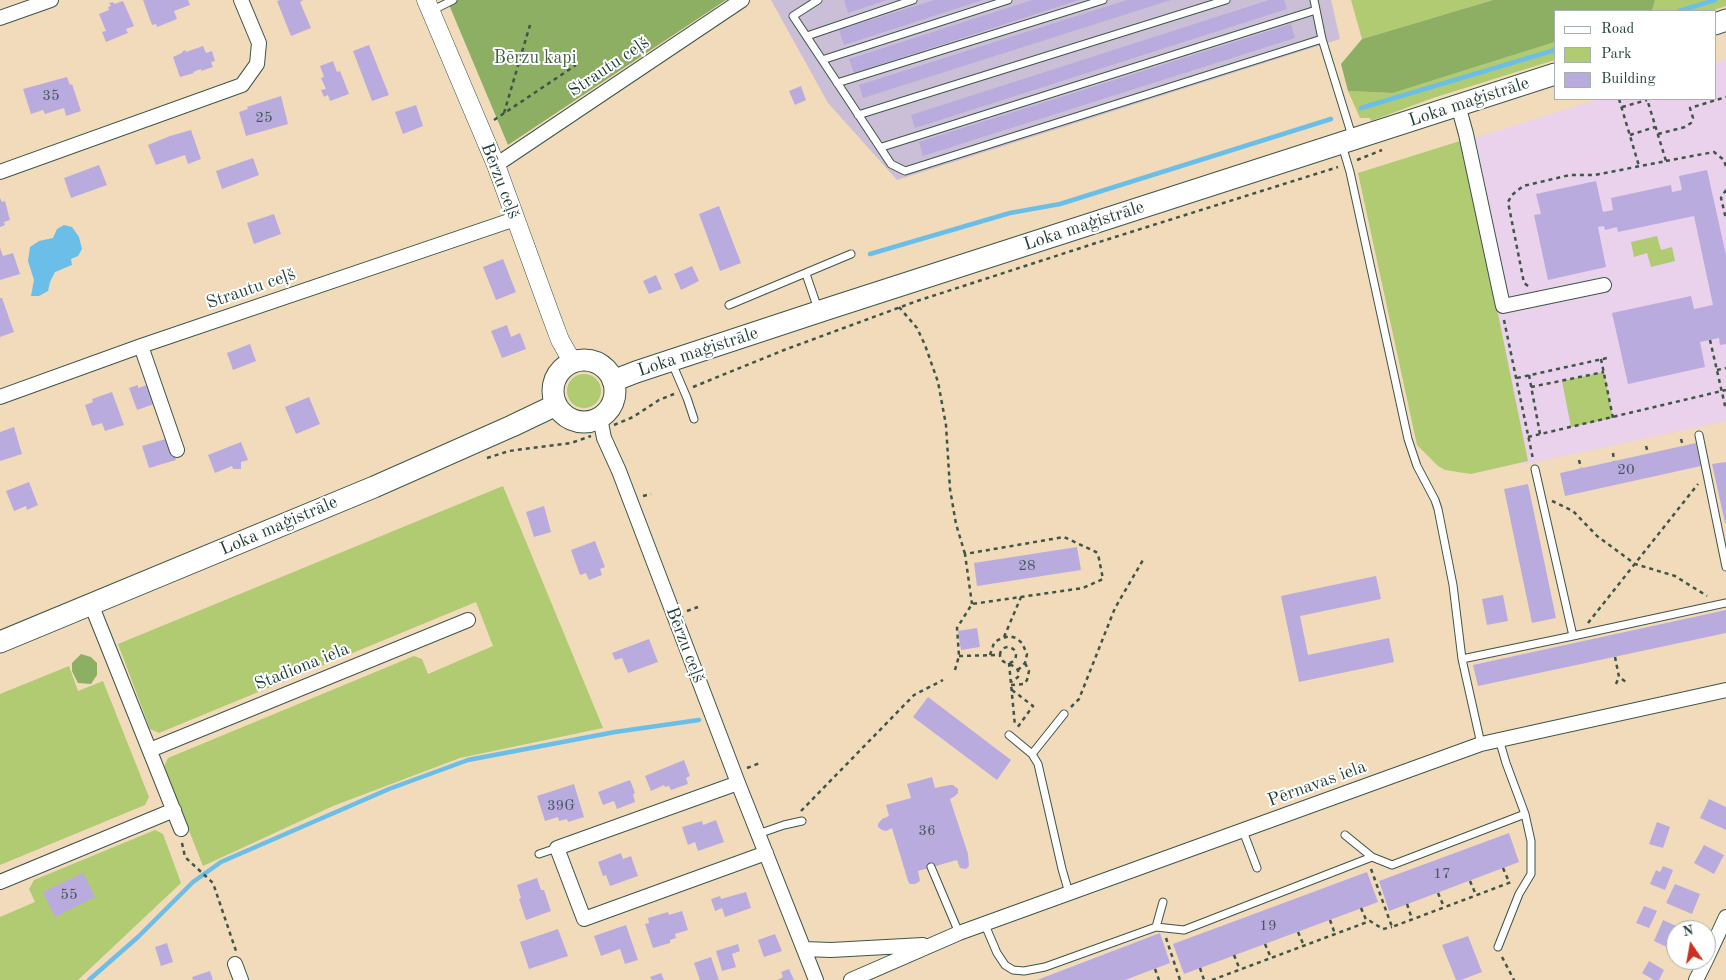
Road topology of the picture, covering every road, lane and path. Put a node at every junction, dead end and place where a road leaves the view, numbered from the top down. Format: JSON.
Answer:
{"nodes":[{"id":1,"x":51,"y":0,"type":"edge"},
{"id":2,"x":241,"y":0,"type":"edge"},
{"id":3,"x":453,"y":0,"type":"edge"},
{"id":4,"x":742,"y":0,"type":"edge"},
{"id":5,"x":818,"y":0,"type":"edge"},
{"id":6,"x":913,"y":0,"type":"edge"},
{"id":7,"x":1008,"y":0,"type":"edge"},
{"id":8,"x":1103,"y":0,"type":"edge"},
{"id":9,"x":1226,"y":0,"type":"edge"},
{"id":10,"x":1314,"y":0,"type":"edge"},
{"id":11,"x":428,"y":6,"type":"edge"},
{"id":12,"x":1316,"y":10,"type":"junction"},
{"id":13,"x":0,"y":18,"type":"edge"},
{"id":14,"x":530,"y":25,"type":"dead end"},
{"id":15,"x":807,"y":36,"type":"junction"},
{"id":16,"x":1322,"y":39,"type":"junction"},
{"id":17,"x":822,"y":60,"type":"junction"},
{"id":18,"x":576,"y":65,"type":"dead end"},
{"id":19,"x":1554,"y":74,"type":"edge"},
{"id":20,"x":837,"y":83,"type":"junction"},
{"id":21,"x":1726,"y":97,"type":"edge"},
{"id":22,"x":1619,"y":100,"type":"edge"},
{"id":23,"x":1644,"y":100,"type":"edge"},
{"id":24,"x":1647,"y":100,"type":"edge"},
{"id":25,"x":1458,"y":105,"type":"junction"},
{"id":26,"x":1622,"y":107,"type":"junction"},
{"id":27,"x":504,"y":114,"type":"junction"},
{"id":28,"x":858,"y":115,"type":"junction"},
{"id":29,"x":1656,"y":127,"type":"junction"},
{"id":30,"x":480,"y":129,"type":"junction"},
{"id":31,"x":1630,"y":134,"type":"junction"},
{"id":32,"x":1658,"y":134,"type":"junction"},
{"id":33,"x":1347,"y":141,"type":"junction"},
{"id":34,"x":882,"y":148,"type":"junction"},
{"id":35,"x":1385,"y":148,"type":"dead end"},
{"id":36,"x":1666,"y":161,"type":"junction"},
{"id":37,"x":1348,"y":164,"type":"junction"},
{"id":38,"x":496,"y":165,"type":"junction"},
{"id":39,"x":1639,"y":166,"type":"junction"},
{"id":40,"x":1726,"y":167,"type":"edge"},
{"id":41,"x":0,"y":172,"type":"edge"},
{"id":42,"x":1726,"y":190,"type":"edge"},
{"id":43,"x":515,"y":219,"type":"junction"},
{"id":44,"x":1726,"y":219,"type":"edge"},
{"id":45,"x":851,"y":254,"type":"dead end"},
{"id":46,"x":806,"y":274,"type":"junction"},
{"id":47,"x":1604,"y":285,"type":"dead end"},
{"id":48,"x":1534,"y":291,"type":"dead end"},
{"id":49,"x":729,"y":305,"type":"dead end"},
{"id":50,"x":1503,"y":306,"type":"junction"},
{"id":51,"x":899,"y":308,"type":"junction"},
{"id":52,"x":819,"y":312,"type":"junction"},
{"id":53,"x":1710,"y":340,"type":"dead end"},
{"id":54,"x":141,"y":346,"type":"junction"},
{"id":55,"x":1606,"y":358,"type":"dead end"},
{"id":56,"x":671,"y":360,"type":"junction"},
{"id":57,"x":1601,"y":360,"type":"junction"},
{"id":58,"x":573,"y":363,"type":"junction"},
{"id":59,"x":1726,"y":368,"type":"edge"},
{"id":60,"x":1717,"y":370,"type":"junction"},
{"id":61,"x":1604,"y":372,"type":"junction"},
{"id":62,"x":1529,"y":375,"type":"junction"},
{"id":63,"x":1517,"y":378,"type":"junction"},
{"id":64,"x":613,"y":381,"type":"junction"},
{"id":65,"x":1531,"y":387,"type":"junction"},
{"id":66,"x":684,"y":390,"type":"junction"},
{"id":67,"x":1726,"y":390,"type":"edge"},
{"id":68,"x":1721,"y":392,"type":"junction"},
{"id":69,"x":0,"y":397,"type":"edge"},
{"id":70,"x":556,"y":405,"type":"junction"},
{"id":71,"x":1726,"y":410,"type":"edge"},
{"id":72,"x":1613,"y":418,"type":"junction"},
{"id":73,"x":694,"y":419,"type":"dead end"},
{"id":74,"x":602,"y":429,"type":"junction"},
{"id":75,"x":1540,"y":434,"type":"junction"},
{"id":76,"x":1699,"y":435,"type":"dead end"},
{"id":77,"x":1528,"y":437,"type":"junction"},
{"id":78,"x":1681,"y":439,"type":"dead end"},
{"id":79,"x":1646,"y":446,"type":"dead end"},
{"id":80,"x":1683,"y":446,"type":"dead end"},
{"id":81,"x":177,"y":450,"type":"dead end"},
{"id":82,"x":1612,"y":453,"type":"dead end"},
{"id":83,"x":1648,"y":453,"type":"dead end"},
{"id":84,"x":1578,"y":460,"type":"dead end"},
{"id":85,"x":1614,"y":461,"type":"dead end"},
{"id":86,"x":1580,"y":468,"type":"dead end"},
{"id":87,"x":1535,"y":469,"type":"joint"},
{"id":88,"x":1707,"y":474,"type":"junction"},
{"id":89,"x":1542,"y":495,"type":"junction"},
{"id":90,"x":966,"y":554,"type":"junction"},
{"id":91,"x":1142,"y":560,"type":"dead end"},
{"id":92,"x":1635,"y":564,"type":"junction"},
{"id":93,"x":1726,"y":567,"type":"edge"},
{"id":94,"x":1020,"y":597,"type":"junction"},
{"id":95,"x":91,"y":604,"type":"junction"},
{"id":96,"x":972,"y":604,"type":"junction"},
{"id":97,"x":1723,"y":604,"type":"edge"},
{"id":98,"x":468,"y":620,"type":"dead end"},
{"id":99,"x":1575,"y":635,"type":"junction"},
{"id":100,"x":1004,"y":637,"type":"junction"},
{"id":101,"x":0,"y":642,"type":"edge"},
{"id":102,"x":990,"y":655,"type":"junction"},
{"id":103,"x":1000,"y":655,"type":"junction"},
{"id":104,"x":959,"y":656,"type":"junction"},
{"id":105,"x":1615,"y":657,"type":"dead end"},
{"id":106,"x":1462,"y":659,"type":"junction"},
{"id":107,"x":1009,"y":663,"type":"junction"},
{"id":108,"x":1025,"y":663,"type":"junction"},
{"id":109,"x":956,"y":670,"type":"dead end"},
{"id":110,"x":1018,"y":670,"type":"junction"},
{"id":111,"x":1619,"y":677,"type":"junction"},
{"id":112,"x":943,"y":680,"type":"dead end"},
{"id":113,"x":1626,"y":682,"type":"dead end"},
{"id":114,"x":1011,"y":684,"type":"junction"},
{"id":115,"x":1616,"y":684,"type":"dead end"},
{"id":116,"x":1011,"y":690,"type":"junction"},
{"id":117,"x":1726,"y":690,"type":"edge"},
{"id":118,"x":1064,"y":714,"type":"joint"},
{"id":119,"x":1009,"y":735,"type":"dead end"},
{"id":120,"x":1499,"y":739,"type":"junction"},
{"id":121,"x":1480,"y":744,"type":"junction"},
{"id":122,"x":150,"y":750,"type":"junction"},
{"id":123,"x":1032,"y":754,"type":"junction"},
{"id":124,"x":738,"y":783,"type":"junction"},
{"id":125,"x":174,"y":810,"type":"junction"},
{"id":126,"x":1525,"y":814,"type":"junction"},
{"id":127,"x":802,"y":821,"type":"dead end"},
{"id":128,"x":784,"y":825,"type":"junction"},
{"id":129,"x":181,"y":829,"type":"joint"},
{"id":130,"x":1243,"y":831,"type":"junction"},
{"id":131,"x":758,"y":834,"type":"junction"},
{"id":132,"x":1345,"y":835,"type":"dead end"},
{"id":133,"x":556,"y":848,"type":"junction"},
{"id":134,"x":766,"y":853,"type":"junction"},
{"id":135,"x":539,"y":854,"type":"dead end"},
{"id":136,"x":1369,"y":858,"type":"junction"},
{"id":137,"x":932,"y":867,"type":"dead end"},
{"id":138,"x":1257,"y":868,"type":"dead end"},
{"id":139,"x":1503,"y":868,"type":"dead end"},
{"id":140,"x":1532,"y":874,"type":"junction"},
{"id":141,"x":1470,"y":881,"type":"dead end"},
{"id":142,"x":0,"y":882,"type":"edge"},
{"id":143,"x":1509,"y":882,"type":"junction"},
{"id":144,"x":1069,"y":893,"type":"junction"},
{"id":145,"x":1438,"y":893,"type":"dead end"},
{"id":146,"x":1476,"y":895,"type":"junction"},
{"id":147,"x":1163,"y":902,"type":"dead end"},
{"id":148,"x":1407,"y":904,"type":"dead end"},
{"id":149,"x":1444,"y":907,"type":"junction"},
{"id":150,"x":1361,"y":908,"type":"dead end"},
{"id":151,"x":1726,"y":918,"type":"edge"},
{"id":152,"x":1412,"y":919,"type":"junction"},
{"id":153,"x":1330,"y":920,"type":"dead end"},
{"id":154,"x":1367,"y":922,"type":"junction"},
{"id":155,"x":985,"y":925,"type":"junction"},
{"id":156,"x":1392,"y":926,"type":"junction"},
{"id":157,"x":1159,"y":927,"type":"junction"},
{"id":158,"x":1298,"y":932,"type":"dead end"},
{"id":159,"x":959,"y":933,"type":"junction"},
{"id":160,"x":1336,"y":934,"type":"junction"},
{"id":161,"x":1716,"y":939,"type":"edge"},
{"id":162,"x":931,"y":944,"type":"junction"},
{"id":163,"x":1264,"y":944,"type":"dead end"},
{"id":164,"x":1304,"y":946,"type":"junction"},
{"id":165,"x":1498,"y":947,"type":"joint"},
{"id":166,"x":804,"y":949,"type":"junction"},
{"id":167,"x":1234,"y":955,"type":"dead end"},
{"id":168,"x":1271,"y":958,"type":"junction"},
{"id":169,"x":235,"y":964,"type":"joint"},
{"id":170,"x":1200,"y":968,"type":"dead end"},
{"id":171,"x":1155,"y":969,"type":"dead end"},
{"id":172,"x":1240,"y":970,"type":"junction"},
{"id":173,"x":241,"y":980,"type":"edge"},
{"id":174,"x":816,"y":980,"type":"edge"},
{"id":175,"x":851,"y":980,"type":"edge"},
{"id":176,"x":1159,"y":980,"type":"edge"},
{"id":177,"x":1180,"y":980,"type":"edge"},
{"id":178,"x":1204,"y":980,"type":"edge"},
{"id":179,"x":1212,"y":980,"type":"edge"},
{"id":180,"x":1514,"y":980,"type":"edge"}],
"edges":[{"from":1,"to":13,"type":"street"},
{"from":2,"to":41,"type":"street"},
{"from":3,"to":11,"type":"lane"},
{"from":4,"to":38,"type":"street","name":"Strautu ceļš"},
{"from":5,"to":15,"type":"lane"},
{"from":6,"to":15,"type":"lane"},
{"from":7,"to":17,"type":"lane"},
{"from":8,"to":20,"type":"lane"},
{"from":9,"to":28,"type":"lane"},
{"from":10,"to":12,"type":"lane"},
{"from":11,"to":30,"type":"street","name":"Bērzu ceļš"},
{"from":12,"to":16,"type":"lane"},
{"from":12,"to":34,"type":"lane"},
{"from":14,"to":27,"type":"path"},
{"from":15,"to":17,"type":"lane"},
{"from":16,"to":33,"type":"lane"},
{"from":16,"to":34,"type":"lane"},
{"from":17,"to":20,"type":"lane"},
{"from":18,"to":27,"type":"path"},
{"from":19,"to":25,"type":"main road","name":"Loka maģistrāle"},
{"from":20,"to":28,"type":"lane"},
{"from":21,"to":32,"type":"path"},
{"from":22,"to":26,"type":"path"},
{"from":23,"to":26,"type":"path"},
{"from":24,"to":29,"type":"path"},
{"from":25,"to":33,"type":"main road","name":"Loka maģistrāle"},
{"from":25,"to":50,"type":"street"},
{"from":26,"to":31,"type":"path"},
{"from":27,"to":30,"type":"path"},
{"from":28,"to":34,"type":"lane"},
{"from":29,"to":31,"type":"path"},
{"from":29,"to":32,"type":"path"},
{"from":30,"to":38,"type":"street","name":"Bērzu ceļš"},
{"from":31,"to":39,"type":"path"},
{"from":32,"to":36,"type":"path"},
{"from":33,"to":37,"type":"lane"},
{"from":33,"to":52,"type":"main road","name":"Loka maģistrāle"},
{"from":35,"to":37,"type":"path"},
{"from":36,"to":39,"type":"path"},
{"from":36,"to":40,"type":"path"},
{"from":37,"to":51,"type":"path"},
{"from":37,"to":106,"type":"lane"},
{"from":38,"to":43,"type":"street","name":"Bērzu ceļš"},
{"from":39,"to":48,"type":"path"},
{"from":42,"to":44,"type":"path"},
{"from":43,"to":54,"type":"street","name":"Strautu ceļš"},
{"from":43,"to":58,"type":"street","name":"Bērzu ceļš"},
{"from":45,"to":46,"type":"lane"},
{"from":46,"to":49,"type":"lane"},
{"from":46,"to":52,"type":"lane"},
{"from":47,"to":50,"type":"street"},
{"from":50,"to":63,"type":"path"},
{"from":51,"to":66,"type":"path"},
{"from":51,"to":90,"type":"path"},
{"from":52,"to":56,"type":"main road","name":"Loka maģistrāle"},
{"from":53,"to":60,"type":"path"},
{"from":54,"to":69,"type":"street","name":"Strautu ceļš"},
{"from":54,"to":81,"type":"street"},
{"from":55,"to":57,"type":"path"},
{"from":56,"to":64,"type":"main road","name":"Loka maģistrāle"},
{"from":56,"to":66,"type":"lane"},
{"from":57,"to":61,"type":"path"},
{"from":57,"to":62,"type":"path"},
{"from":58,"to":64,"type":"main road"},
{"from":58,"to":70,"type":"main road"},
{"from":59,"to":60,"type":"path"},
{"from":60,"to":68,"type":"path"},
{"from":61,"to":65,"type":"path"},
{"from":61,"to":72,"type":"path"},
{"from":62,"to":63,"type":"path"},
{"from":62,"to":65,"type":"path"},
{"from":63,"to":77,"type":"path"},
{"from":64,"to":74,"type":"main road"},
{"from":65,"to":75,"type":"path"},
{"from":66,"to":73,"type":"lane"},
{"from":66,"to":74,"type":"path"},
{"from":67,"to":68,"type":"path"},
{"from":68,"to":71,"type":"path"},
{"from":68,"to":72,"type":"path"},
{"from":70,"to":74,"type":"main road"},
{"from":70,"to":95,"type":"main road","name":"Loka maģistrāle"},
{"from":72,"to":75,"type":"path"},
{"from":74,"to":124,"type":"street","name":"Bērzu ceļš"},
{"from":75,"to":77,"type":"path"},
{"from":76,"to":88,"type":"lane"},
{"from":77,"to":87,"type":"path"},
{"from":78,"to":80,"type":"path"},
{"from":79,"to":83,"type":"path"},
{"from":82,"to":85,"type":"path"},
{"from":84,"to":86,"type":"path"},
{"from":87,"to":89,"type":"lane"},
{"from":88,"to":92,"type":"path"},
{"from":88,"to":93,"type":"lane"},
{"from":89,"to":92,"type":"path"},
{"from":89,"to":99,"type":"lane"},
{"from":90,"to":94,"type":"path"},
{"from":90,"to":96,"type":"path"},
{"from":91,"to":118,"type":"path"},
{"from":92,"to":97,"type":"path"},
{"from":92,"to":99,"type":"path"},
{"from":94,"to":96,"type":"path"},
{"from":94,"to":100,"type":"path"},
{"from":95,"to":101,"type":"main road","name":"Loka maģistrāle"},
{"from":95,"to":122,"type":"street"},
{"from":96,"to":104,"type":"path"},
{"from":97,"to":99,"type":"lane"},
{"from":98,"to":122,"type":"street","name":"Stadiona iela"},
{"from":99,"to":106,"type":"lane"},
{"from":100,"to":102,"type":"path"},
{"from":100,"to":108,"type":"path"},
{"from":102,"to":103,"type":"path"},
{"from":102,"to":104,"type":"path"},
{"from":103,"to":107,"type":"path"},
{"from":103,"to":107,"type":"path"},
{"from":104,"to":109,"type":"path"},
{"from":105,"to":111,"type":"path"},
{"from":106,"to":121,"type":"lane"},
{"from":107,"to":110,"type":"path"},
{"from":107,"to":114,"type":"path"},
{"from":108,"to":110,"type":"path"},
{"from":108,"to":114,"type":"path"},
{"from":110,"to":114,"type":"path"},
{"from":111,"to":113,"type":"path"},
{"from":111,"to":115,"type":"path"},
{"from":112,"to":128,"type":"path"},
{"from":114,"to":116,"type":"path"},
{"from":116,"to":116,"type":"path"},
{"from":117,"to":120,"type":"street","name":"Pērnavas iela"},
{"from":118,"to":123,"type":"lane"},
{"from":119,"to":123,"type":"lane"},
{"from":120,"to":121,"type":"street","name":"Pērnavas iela"},
{"from":120,"to":126,"type":"lane"},
{"from":121,"to":130,"type":"street","name":"Pērnavas iela"},
{"from":122,"to":125,"type":"street"},
{"from":123,"to":144,"type":"lane"},
{"from":124,"to":131,"type":"street","name":"Bērzu ceļš"},
{"from":124,"to":133,"type":"street"},
{"from":125,"to":129,"type":"street"},
{"from":125,"to":142,"type":"street"},
{"from":126,"to":136,"type":"lane"},
{"from":126,"to":140,"type":"lane"},
{"from":127,"to":128,"type":"lane"},
{"from":128,"to":131,"type":"lane"},
{"from":129,"to":169,"type":"path"},
{"from":130,"to":138,"type":"lane"},
{"from":130,"to":144,"type":"street","name":"Pērnavas iela"},
{"from":131,"to":134,"type":"street","name":"Bērzu ceļš"},
{"from":132,"to":136,"type":"lane"},
{"from":133,"to":134,"type":"street"},
{"from":133,"to":135,"type":"lane"},
{"from":134,"to":166,"type":"street","name":"Bērzu ceļš"},
{"from":136,"to":156,"type":"path"},
{"from":136,"to":157,"type":"lane"},
{"from":137,"to":159,"type":"lane"},
{"from":139,"to":143,"type":"path"},
{"from":140,"to":143,"type":"path"},
{"from":140,"to":165,"type":"lane"},
{"from":141,"to":146,"type":"path"},
{"from":143,"to":146,"type":"path"},
{"from":144,"to":155,"type":"street","name":"Pērnavas iela"},
{"from":145,"to":149,"type":"path"},
{"from":146,"to":149,"type":"path"},
{"from":147,"to":157,"type":"lane"},
{"from":148,"to":152,"type":"path"},
{"from":149,"to":152,"type":"path"},
{"from":150,"to":154,"type":"path"},
{"from":151,"to":161,"type":"street"},
{"from":152,"to":156,"type":"path"},
{"from":153,"to":160,"type":"path"},
{"from":154,"to":156,"type":"path"},
{"from":154,"to":160,"type":"path"},
{"from":155,"to":157,"type":"lane"},
{"from":155,"to":159,"type":"street","name":"Pērnavas iela"},
{"from":157,"to":177,"type":"path"},
{"from":158,"to":164,"type":"path"},
{"from":159,"to":162,"type":"street","name":"Pērnavas iela"},
{"from":160,"to":164,"type":"path"},
{"from":162,"to":166,"type":"street"},
{"from":162,"to":175,"type":"street","name":"Pērnavas iela"},
{"from":163,"to":168,"type":"path"},
{"from":164,"to":168,"type":"path"},
{"from":165,"to":180,"type":"path"},
{"from":166,"to":174,"type":"street","name":"Bērzu ceļš"},
{"from":167,"to":172,"type":"path"},
{"from":168,"to":172,"type":"path"},
{"from":169,"to":173,"type":"street"},
{"from":170,"to":178,"type":"path"},
{"from":171,"to":176,"type":"path"},
{"from":172,"to":179,"type":"path"}]}
